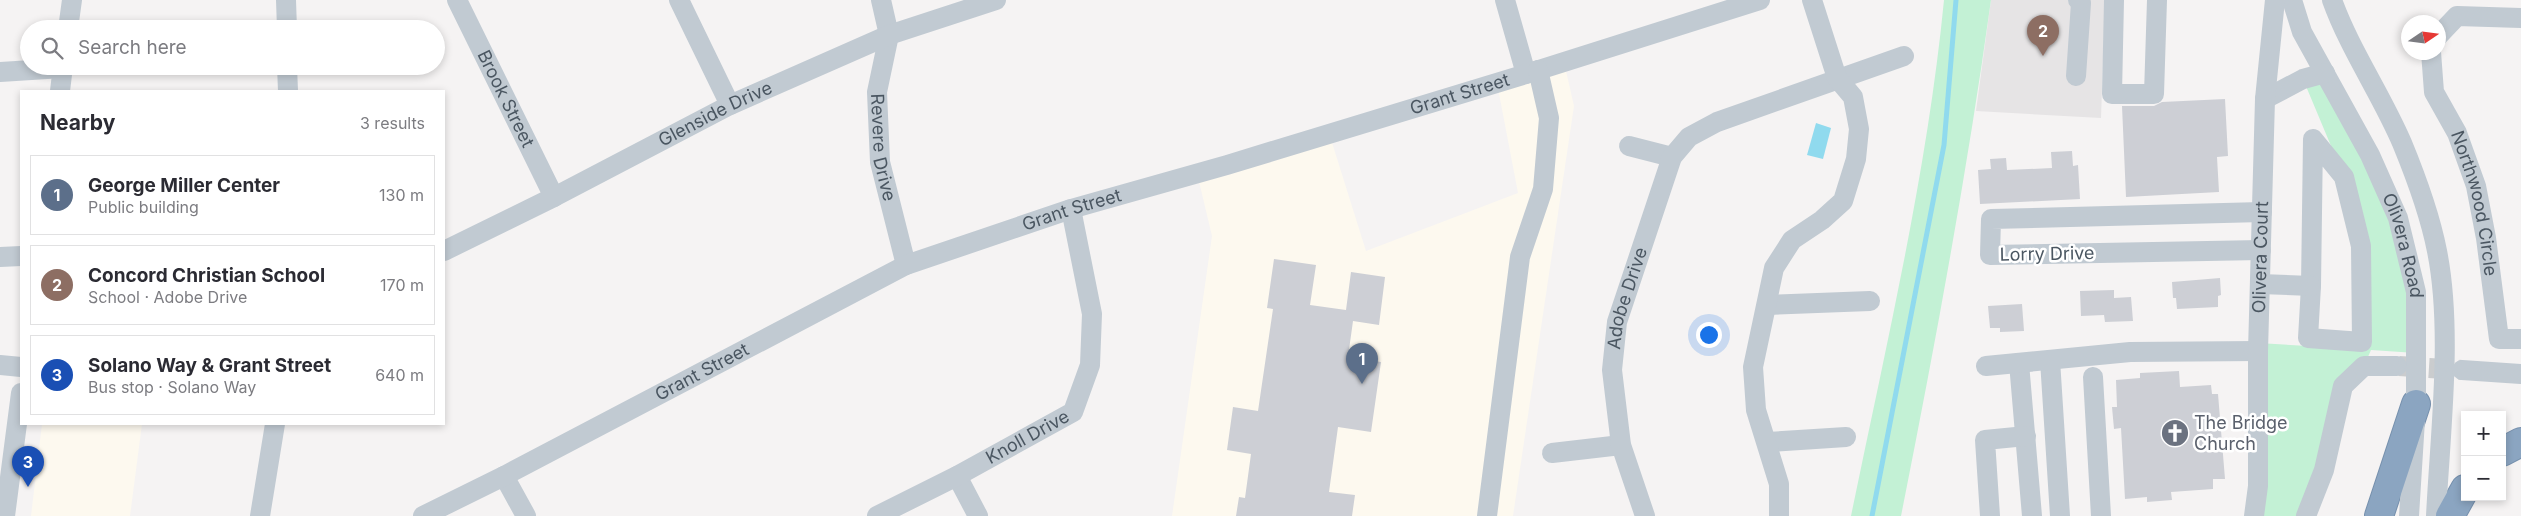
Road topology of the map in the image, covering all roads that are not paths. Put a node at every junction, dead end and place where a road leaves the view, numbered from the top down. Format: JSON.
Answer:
{"nodes":[{"id":1,"x":72,"y":0,"type":"edge"},
{"id":2,"x":286,"y":0,"type":"edge"},
{"id":3,"x":457,"y":0,"type":"edge"},
{"id":4,"x":679,"y":0,"type":"edge"},
{"id":5,"x":881,"y":0,"type":"edge"},
{"id":6,"x":996,"y":0,"type":"edge"},
{"id":7,"x":1505,"y":0,"type":"edge"},
{"id":8,"x":1760,"y":0,"type":"edge"},
{"id":9,"x":1812,"y":0,"type":"edge"},
{"id":10,"x":2078,"y":0,"type":"edge"},
{"id":11,"x":2114,"y":0,"type":"edge"},
{"id":12,"x":2157,"y":0,"type":"edge"},
{"id":13,"x":2275,"y":0,"type":"edge"},
{"id":14,"x":2292,"y":0,"type":"edge"},
{"id":15,"x":2332,"y":0,"type":"edge"},
{"id":16,"x":2346,"y":0,"type":"edge"},
{"id":17,"x":2521,"y":18,"type":"edge"},
{"id":18,"x":69,"y":20,"type":"edge"},
{"id":19,"x":287,"y":20,"type":"edge"},
{"id":20,"x":2342,"y":28,"type":"junction"},
{"id":21,"x":2446,"y":28,"type":"edge"},
{"id":22,"x":889,"y":35,"type":"junction"},
{"id":23,"x":1904,"y":56,"type":"dead end"},
{"id":24,"x":2432,"y":60,"type":"edge"},
{"id":25,"x":20,"y":70,"type":"edge"},
{"id":26,"x":0,"y":72,"type":"edge"},
{"id":27,"x":1532,"y":72,"type":"junction"},
{"id":28,"x":2325,"y":73,"type":"junction"},
{"id":29,"x":62,"y":75,"type":"edge"},
{"id":30,"x":288,"y":75,"type":"edge"},
{"id":31,"x":2076,"y":76,"type":"dead end"},
{"id":32,"x":1837,"y":78,"type":"junction"},
{"id":33,"x":60,"y":90,"type":"edge"},
{"id":34,"x":288,"y":90,"type":"edge"},
{"id":35,"x":2265,"y":99,"type":"junction"},
{"id":36,"x":730,"y":105,"type":"junction"},
{"id":37,"x":1629,"y":146,"type":"dead end"},
{"id":38,"x":1672,"y":156,"type":"junction"},
{"id":39,"x":554,"y":197,"type":"junction"},
{"id":40,"x":1071,"y":209,"type":"junction"},
{"id":41,"x":2262,"y":212,"type":"junction"},
{"id":42,"x":2261,"y":250,"type":"junction"},
{"id":43,"x":445,"y":251,"type":"edge"},
{"id":44,"x":20,"y":256,"type":"edge"},
{"id":45,"x":0,"y":257,"type":"edge"},
{"id":46,"x":906,"y":265,"type":"junction"},
{"id":47,"x":2260,"y":284,"type":"junction"},
{"id":48,"x":2311,"y":286,"type":"junction"},
{"id":49,"x":1870,"y":300,"type":"dead end"},
{"id":50,"x":1767,"y":305,"type":"junction"},
{"id":51,"x":2521,"y":339,"type":"edge"},
{"id":52,"x":2258,"y":352,"type":"junction"},
{"id":53,"x":2050,"y":360,"type":"junction"},
{"id":54,"x":2020,"y":363,"type":"junction"},
{"id":55,"x":0,"y":365,"type":"edge"},
{"id":56,"x":1986,"y":366,"type":"dead end"},
{"id":57,"x":2397,"y":366,"type":"tunnel mouth"},
{"id":58,"x":20,"y":367,"type":"edge"},
{"id":59,"x":2462,"y":370,"type":"tunnel mouth"},
{"id":60,"x":2521,"y":374,"type":"edge"},
{"id":61,"x":2093,"y":377,"type":"dead end"},
{"id":62,"x":20,"y":399,"type":"edge"},
{"id":63,"x":2416,"y":404,"type":"junction"},
{"id":64,"x":275,"y":425,"type":"edge"},
{"id":65,"x":2026,"y":436,"type":"junction"},
{"id":66,"x":1846,"y":437,"type":"dead end"},
{"id":67,"x":1768,"y":442,"type":"junction"},
{"id":68,"x":2521,"y":442,"type":"edge"},
{"id":69,"x":1620,"y":445,"type":"junction"},
{"id":70,"x":2506,"y":450,"type":"edge"},
{"id":71,"x":1552,"y":453,"type":"dead end"},
{"id":72,"x":504,"y":476,"type":"junction"},
{"id":73,"x":957,"y":476,"type":"junction"},
{"id":74,"x":2461,"y":496,"type":"edge"},
{"id":75,"x":2,"y":516,"type":"edge"},
{"id":76,"x":260,"y":516,"type":"edge"},
{"id":77,"x":423,"y":516,"type":"edge"},
{"id":78,"x":526,"y":516,"type":"edge"},
{"id":79,"x":876,"y":516,"type":"edge"},
{"id":80,"x":978,"y":516,"type":"edge"},
{"id":81,"x":1486,"y":516,"type":"edge"},
{"id":82,"x":1645,"y":516,"type":"edge"},
{"id":83,"x":1779,"y":516,"type":"edge"},
{"id":84,"x":1990,"y":516,"type":"edge"},
{"id":85,"x":2032,"y":516,"type":"edge"},
{"id":86,"x":2060,"y":516,"type":"edge"},
{"id":87,"x":2102,"y":516,"type":"edge"},
{"id":88,"x":2254,"y":516,"type":"edge"},
{"id":89,"x":2306,"y":516,"type":"edge"},
{"id":90,"x":2379,"y":516,"type":"edge"},
{"id":91,"x":2410,"y":516,"type":"edge"},
{"id":92,"x":2436,"y":516,"type":"edge"},
{"id":93,"x":2450,"y":516,"type":"edge"}],
"edges":[{"from":1,"to":18,"type":"street"},
{"from":2,"to":19,"type":"street"},
{"from":3,"to":39,"type":"street","name":"Brook Street"},
{"from":4,"to":36,"type":"street"},
{"from":5,"to":22,"type":"street","name":"Revere Drive"},
{"from":6,"to":22,"type":"street","name":"Glenside Drive"},
{"from":7,"to":27,"type":"street"},
{"from":8,"to":27,"type":"street","name":"Grant Street"},
{"from":9,"to":32,"type":"street"},
{"from":10,"to":31,"type":"street"},
{"from":11,"to":12,"type":"street"},
{"from":13,"to":35,"type":"street","name":"Olivera Court"},
{"from":14,"to":28,"type":"street","name":"Olivera Road"},
{"from":15,"to":20,"type":"street","name":"Olivera Road"},
{"from":16,"to":20,"type":"street"},
{"from":17,"to":21,"type":"street"},
{"from":20,"to":92,"type":"street","name":"Olivera Road"},
{"from":22,"to":36,"type":"street","name":"Glenside Drive"},
{"from":22,"to":46,"type":"street","name":"Revere Drive"},
{"from":23,"to":32,"type":"street","name":"Adobe Drive"},
{"from":24,"to":51,"type":"street","name":"Northwood Circle"},
{"from":25,"to":26,"type":"street"},
{"from":27,"to":40,"type":"street","name":"Grant Street"},
{"from":27,"to":81,"type":"street"},
{"from":28,"to":35,"type":"street"},
{"from":28,"to":63,"type":"street","name":"Olivera Road"},
{"from":29,"to":33,"type":"street"},
{"from":30,"to":34,"type":"street"},
{"from":32,"to":38,"type":"street","name":"Adobe Drive"},
{"from":32,"to":50,"type":"street"},
{"from":35,"to":41,"type":"street","name":"Olivera Court"},
{"from":36,"to":39,"type":"street","name":"Glenside Drive"},
{"from":37,"to":38,"type":"street"},
{"from":38,"to":69,"type":"street","name":"Adobe Drive"},
{"from":39,"to":43,"type":"street","name":"Glenside Drive"},
{"from":40,"to":46,"type":"street","name":"Grant Street"},
{"from":40,"to":73,"type":"street","name":"Knoll Drive"},
{"from":41,"to":42,"type":"street","name":"Olivera Court"},
{"from":41,"to":42,"type":"street","name":"Lorry Drive"},
{"from":42,"to":47,"type":"street","name":"Olivera Court"},
{"from":44,"to":45,"type":"street"},
{"from":46,"to":72,"type":"street","name":"Grant Street"},
{"from":47,"to":48,"type":"street"},
{"from":47,"to":52,"type":"street","name":"Olivera Court"},
{"from":48,"to":48,"type":"street"},
{"from":49,"to":50,"type":"street"},
{"from":50,"to":67,"type":"street"},
{"from":52,"to":53,"type":"street"},
{"from":52,"to":88,"type":"street","name":"Olivera Court"},
{"from":53,"to":54,"type":"street"},
{"from":53,"to":86,"type":"street"},
{"from":54,"to":56,"type":"street"},
{"from":54,"to":65,"type":"street"},
{"from":55,"to":58,"type":"street"},
{"from":57,"to":89,"type":"street"},
{"from":59,"to":60,"type":"street"},
{"from":61,"to":87,"type":"street"},
{"from":62,"to":75,"type":"street"},
{"from":63,"to":90,"type":"highway"},
{"from":63,"to":91,"type":"street","name":"Olivera Road"},
{"from":64,"to":76,"type":"street"},
{"from":65,"to":84,"type":"street"},
{"from":65,"to":85,"type":"street"},
{"from":66,"to":67,"type":"street"},
{"from":67,"to":83,"type":"street"},
{"from":68,"to":70,"type":"highway"},
{"from":69,"to":71,"type":"street"},
{"from":69,"to":82,"type":"street","name":"Adobe Drive"},
{"from":72,"to":77,"type":"street","name":"Grant Street"},
{"from":72,"to":78,"type":"street"},
{"from":73,"to":79,"type":"street","name":"Knoll Drive"},
{"from":73,"to":80,"type":"street"},
{"from":74,"to":93,"type":"highway"}]}
